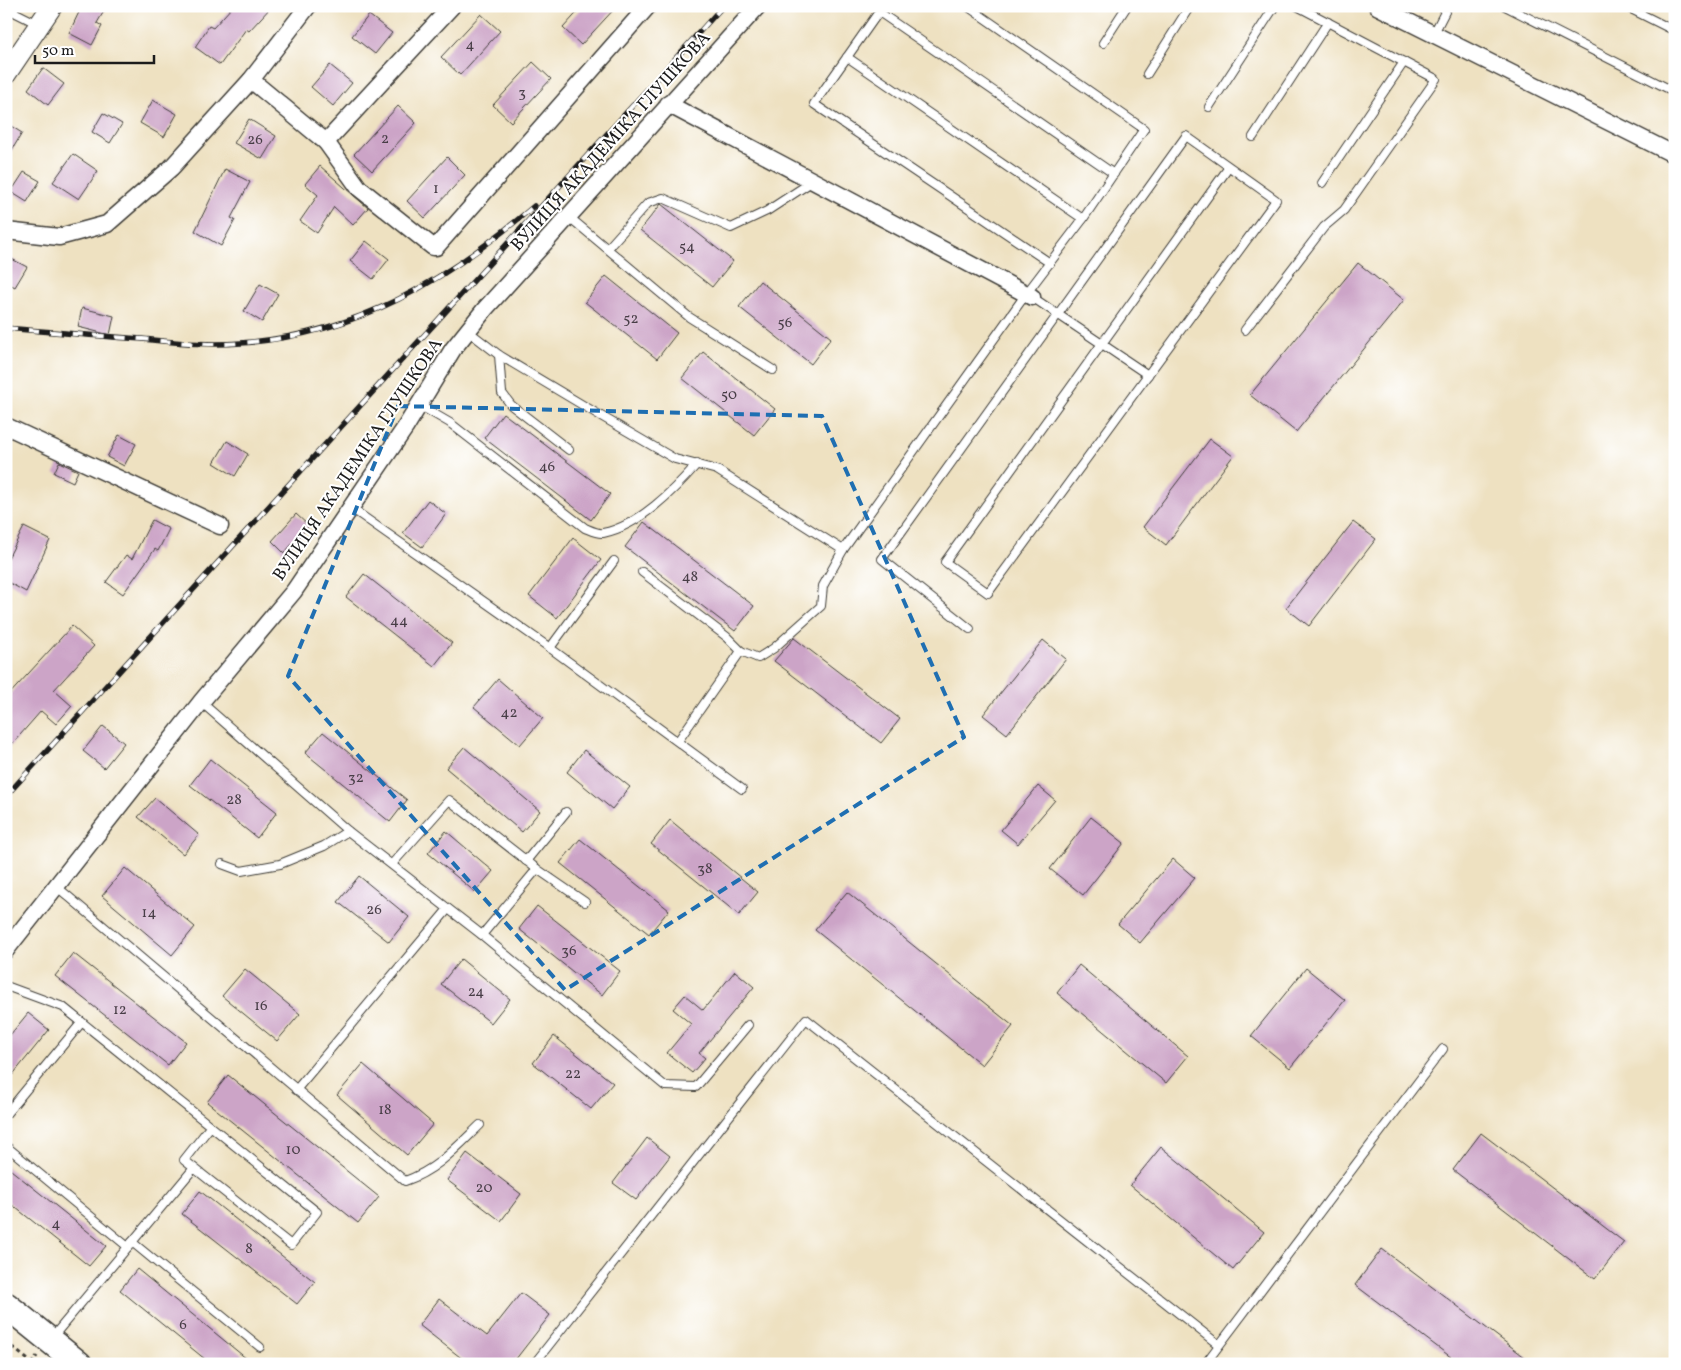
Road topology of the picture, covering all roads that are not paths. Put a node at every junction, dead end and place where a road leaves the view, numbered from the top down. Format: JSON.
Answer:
{"nodes":[{"id":1,"x":52,"y":6,"type":"edge"},
{"id":2,"x":308,"y":6,"type":"edge"},
{"id":3,"x":452,"y":6,"type":"edge"},
{"id":4,"x":648,"y":6,"type":"edge"},
{"id":5,"x":758,"y":6,"type":"edge"},
{"id":6,"x":967,"y":6,"type":"edge"},
{"id":7,"x":1126,"y":6,"type":"edge"},
{"id":8,"x":1190,"y":6,"type":"edge"},
{"id":9,"x":1275,"y":6,"type":"edge"},
{"id":10,"x":1297,"y":6,"type":"edge"},
{"id":11,"x":1377,"y":6,"type":"edge"},
{"id":12,"x":1448,"y":6,"type":"edge"},
{"id":13,"x":1505,"y":6,"type":"edge"},
{"id":14,"x":1625,"y":6,"type":"edge"},
{"id":15,"x":6,"y":8,"type":"edge"},
{"id":16,"x":881,"y":9,"type":"edge"},
{"id":17,"x":1328,"y":22,"type":"junction"},
{"id":18,"x":40,"y":25,"type":"junction"},
{"id":19,"x":1675,"y":31,"type":"edge"},
{"id":20,"x":1433,"y":35,"type":"junction"},
{"id":21,"x":1103,"y":43,"type":"dead end"},
{"id":22,"x":847,"y":56,"type":"junction"},
{"id":23,"x":1404,"y":62,"type":"junction"},
{"id":24,"x":6,"y":74,"type":"edge"},
{"id":25,"x":1147,"y":74,"type":"dead end"},
{"id":26,"x":251,"y":80,"type":"junction"},
{"id":27,"x":1675,"y":92,"type":"edge"},
{"id":28,"x":668,"y":104,"type":"junction"},
{"id":29,"x":1209,"y":107,"type":"dead end"},
{"id":30,"x":1253,"y":137,"type":"dead end"},
{"id":31,"x":326,"y":142,"type":"junction"},
{"id":32,"x":1675,"y":155,"type":"edge"},
{"id":33,"x":1229,"y":167,"type":"junction"},
{"id":34,"x":1114,"y":174,"type":"junction"},
{"id":35,"x":813,"y":181,"type":"junction"},
{"id":36,"x":1322,"y":183,"type":"dead end"},
{"id":37,"x":568,"y":216,"type":"junction"},
{"id":38,"x":1083,"y":218,"type":"junction"},
{"id":39,"x":6,"y":230,"type":"edge"},
{"id":40,"x":608,"y":248,"type":"junction"},
{"id":41,"x":1050,"y":263,"type":"junction"},
{"id":42,"x":1029,"y":295,"type":"junction"},
{"id":43,"x":1058,"y":312,"type":"junction"},
{"id":44,"x":1245,"y":330,"type":"dead end"},
{"id":45,"x":468,"y":331,"type":"junction"},
{"id":46,"x":1102,"y":343,"type":"junction"},
{"id":47,"x":499,"y":355,"type":"junction"},
{"id":48,"x":773,"y":370,"type":"dead end"},
{"id":49,"x":1148,"y":374,"type":"junction"},
{"id":50,"x":419,"y":405,"type":"junction"},
{"id":51,"x":6,"y":426,"type":"edge"},
{"id":52,"x":568,"y":450,"type":"dead end"},
{"id":53,"x":697,"y":464,"type":"junction"},
{"id":54,"x":350,"y":508,"type":"junction"},
{"id":55,"x":220,"y":526,"type":"dead end"},
{"id":56,"x":843,"y":550,"type":"junction"},
{"id":57,"x":614,"y":562,"type":"dead end"},
{"id":58,"x":642,"y":572,"type":"dead end"},
{"id":59,"x":970,"y":629,"type":"dead end"},
{"id":60,"x":550,"y":648,"type":"junction"},
{"id":61,"x":740,"y":651,"type":"junction"},
{"id":62,"x":201,"y":702,"type":"junction"},
{"id":63,"x":678,"y":741,"type":"junction"},
{"id":64,"x":742,"y":789,"type":"dead end"},
{"id":65,"x":566,"y":812,"type":"dead end"},
{"id":66,"x":348,"y":831,"type":"junction"},
{"id":67,"x":526,"y":860,"type":"junction"},
{"id":68,"x":222,"y":864,"type":"dead end"},
{"id":69,"x":392,"y":864,"type":"junction"},
{"id":70,"x":537,"y":869,"type":"junction"},
{"id":71,"x":56,"y":886,"type":"junction"},
{"id":72,"x":585,"y":902,"type":"dead end"},
{"id":73,"x":448,"y":908,"type":"junction"},
{"id":74,"x":482,"y":935,"type":"junction"},
{"id":75,"x":6,"y":950,"type":"edge"},
{"id":76,"x":6,"y":986,"type":"edge"},
{"id":77,"x":82,"y":1022,"type":"junction"},
{"id":78,"x":748,"y":1025,"type":"dead end"},
{"id":79,"x":1443,"y":1049,"type":"dead end"},
{"id":80,"x":296,"y":1090,"type":"junction"},
{"id":81,"x":6,"y":1114,"type":"edge"},
{"id":82,"x":480,"y":1125,"type":"dead end"},
{"id":83,"x":210,"y":1127,"type":"junction"},
{"id":84,"x":6,"y":1146,"type":"edge"},
{"id":85,"x":194,"y":1168,"type":"junction"},
{"id":86,"x":130,"y":1244,"type":"junction"},
{"id":87,"x":6,"y":1305,"type":"edge"},
{"id":88,"x":50,"y":1340,"type":"junction"},
{"id":89,"x":1219,"y":1345,"type":"junction"},
{"id":90,"x":260,"y":1347,"type":"dead end"},
{"id":91,"x":79,"y":1364,"type":"edge"},
{"id":92,"x":534,"y":1364,"type":"edge"},
{"id":93,"x":1205,"y":1364,"type":"edge"}],
"edges":[{"from":1,"to":18,"type":"street"},
{"from":2,"to":26,"type":"street"},
{"from":3,"to":31,"type":"street"},
{"from":4,"to":31,"type":"street"},
{"from":5,"to":28,"type":"street","name":"ВУЛИЦЯ АКАДЕМІКА ГЛУШКОВА"},
{"from":6,"to":34,"type":"lane"},
{"from":7,"to":21,"type":"lane"},
{"from":8,"to":25,"type":"lane"},
{"from":9,"to":29,"type":"lane"},
{"from":10,"to":17,"type":"lane"},
{"from":11,"to":20,"type":"street"},
{"from":12,"to":20,"type":"lane"},
{"from":13,"to":27,"type":"lane"},
{"from":14,"to":19,"type":"lane"},
{"from":15,"to":18,"type":"lane"},
{"from":16,"to":22,"type":"lane"},
{"from":16,"to":34,"type":"lane"},
{"from":17,"to":23,"type":"lane"},
{"from":17,"to":30,"type":"lane"},
{"from":18,"to":24,"type":"street"},
{"from":20,"to":32,"type":"street"},
{"from":22,"to":38,"type":"lane"},
{"from":22,"to":41,"type":"lane"},
{"from":23,"to":36,"type":"lane"},
{"from":23,"to":44,"type":"lane"},
{"from":26,"to":31,"type":"street"},
{"from":26,"to":39,"type":"street"},
{"from":28,"to":35,"type":"street"},
{"from":28,"to":37,"type":"street","name":"ВУЛИЦЯ АКАДЕМІКА ГЛУШКОВА"},
{"from":33,"to":43,"type":"lane"},
{"from":33,"to":46,"type":"lane"},
{"from":33,"to":49,"type":"lane"},
{"from":34,"to":38,"type":"lane"},
{"from":35,"to":40,"type":"lane"},
{"from":35,"to":42,"type":"street"},
{"from":37,"to":40,"type":"lane"},
{"from":37,"to":45,"type":"street","name":"ВУЛИЦЯ АКАДЕМІКА ГЛУШКОВА"},
{"from":38,"to":41,"type":"lane"},
{"from":40,"to":48,"type":"lane"},
{"from":41,"to":42,"type":"lane"},
{"from":42,"to":43,"type":"lane"},
{"from":42,"to":56,"type":"lane"},
{"from":43,"to":46,"type":"lane"},
{"from":43,"to":59,"type":"lane"},
{"from":45,"to":47,"type":"lane"},
{"from":45,"to":50,"type":"street","name":"ВУЛИЦЯ АКАДЕМІКА ГЛУШКОВА"},
{"from":46,"to":49,"type":"lane"},
{"from":46,"to":49,"type":"lane"},
{"from":47,"to":52,"type":"lane"},
{"from":47,"to":53,"type":"lane"},
{"from":50,"to":53,"type":"lane"},
{"from":50,"to":54,"type":"street","name":"ВУЛИЦЯ АКАДЕМІКА ГЛУШКОВА"},
{"from":51,"to":55,"type":"street"},
{"from":53,"to":56,"type":"lane"},
{"from":54,"to":60,"type":"lane"},
{"from":54,"to":62,"type":"street","name":"ВУЛИЦЯ АКАДЕМІКА ГЛУШКОВА"},
{"from":56,"to":61,"type":"lane"},
{"from":57,"to":60,"type":"lane"},
{"from":58,"to":61,"type":"lane"},
{"from":60,"to":63,"type":"lane"},
{"from":61,"to":63,"type":"lane"},
{"from":62,"to":66,"type":"lane"},
{"from":62,"to":71,"type":"street","name":"ВУЛИЦЯ АКАДЕМІКА ГЛУШКОВА"},
{"from":63,"to":64,"type":"lane"},
{"from":65,"to":67,"type":"lane"},
{"from":66,"to":68,"type":"lane"},
{"from":66,"to":69,"type":"lane"},
{"from":67,"to":69,"type":"lane"},
{"from":67,"to":70,"type":"lane"},
{"from":69,"to":73,"type":"lane"},
{"from":70,"to":72,"type":"lane"},
{"from":70,"to":74,"type":"lane"},
{"from":71,"to":75,"type":"street","name":"ВУЛИЦЯ АКАДЕМІКА ГЛУШКОВА"},
{"from":71,"to":80,"type":"lane"},
{"from":73,"to":74,"type":"lane"},
{"from":73,"to":80,"type":"lane"},
{"from":74,"to":78,"type":"lane"},
{"from":76,"to":77,"type":"lane"},
{"from":77,"to":81,"type":"lane"},
{"from":77,"to":83,"type":"lane"},
{"from":79,"to":89,"type":"lane"},
{"from":80,"to":82,"type":"lane"},
{"from":83,"to":85,"type":"lane"},
{"from":83,"to":85,"type":"lane"},
{"from":84,"to":86,"type":"lane"},
{"from":85,"to":86,"type":"lane"},
{"from":86,"to":88,"type":"lane"},
{"from":86,"to":90,"type":"lane"},
{"from":87,"to":88,"type":"main road"},
{"from":88,"to":91,"type":"main road"},
{"from":89,"to":92,"type":"lane"},
{"from":89,"to":93,"type":"lane"}]}
